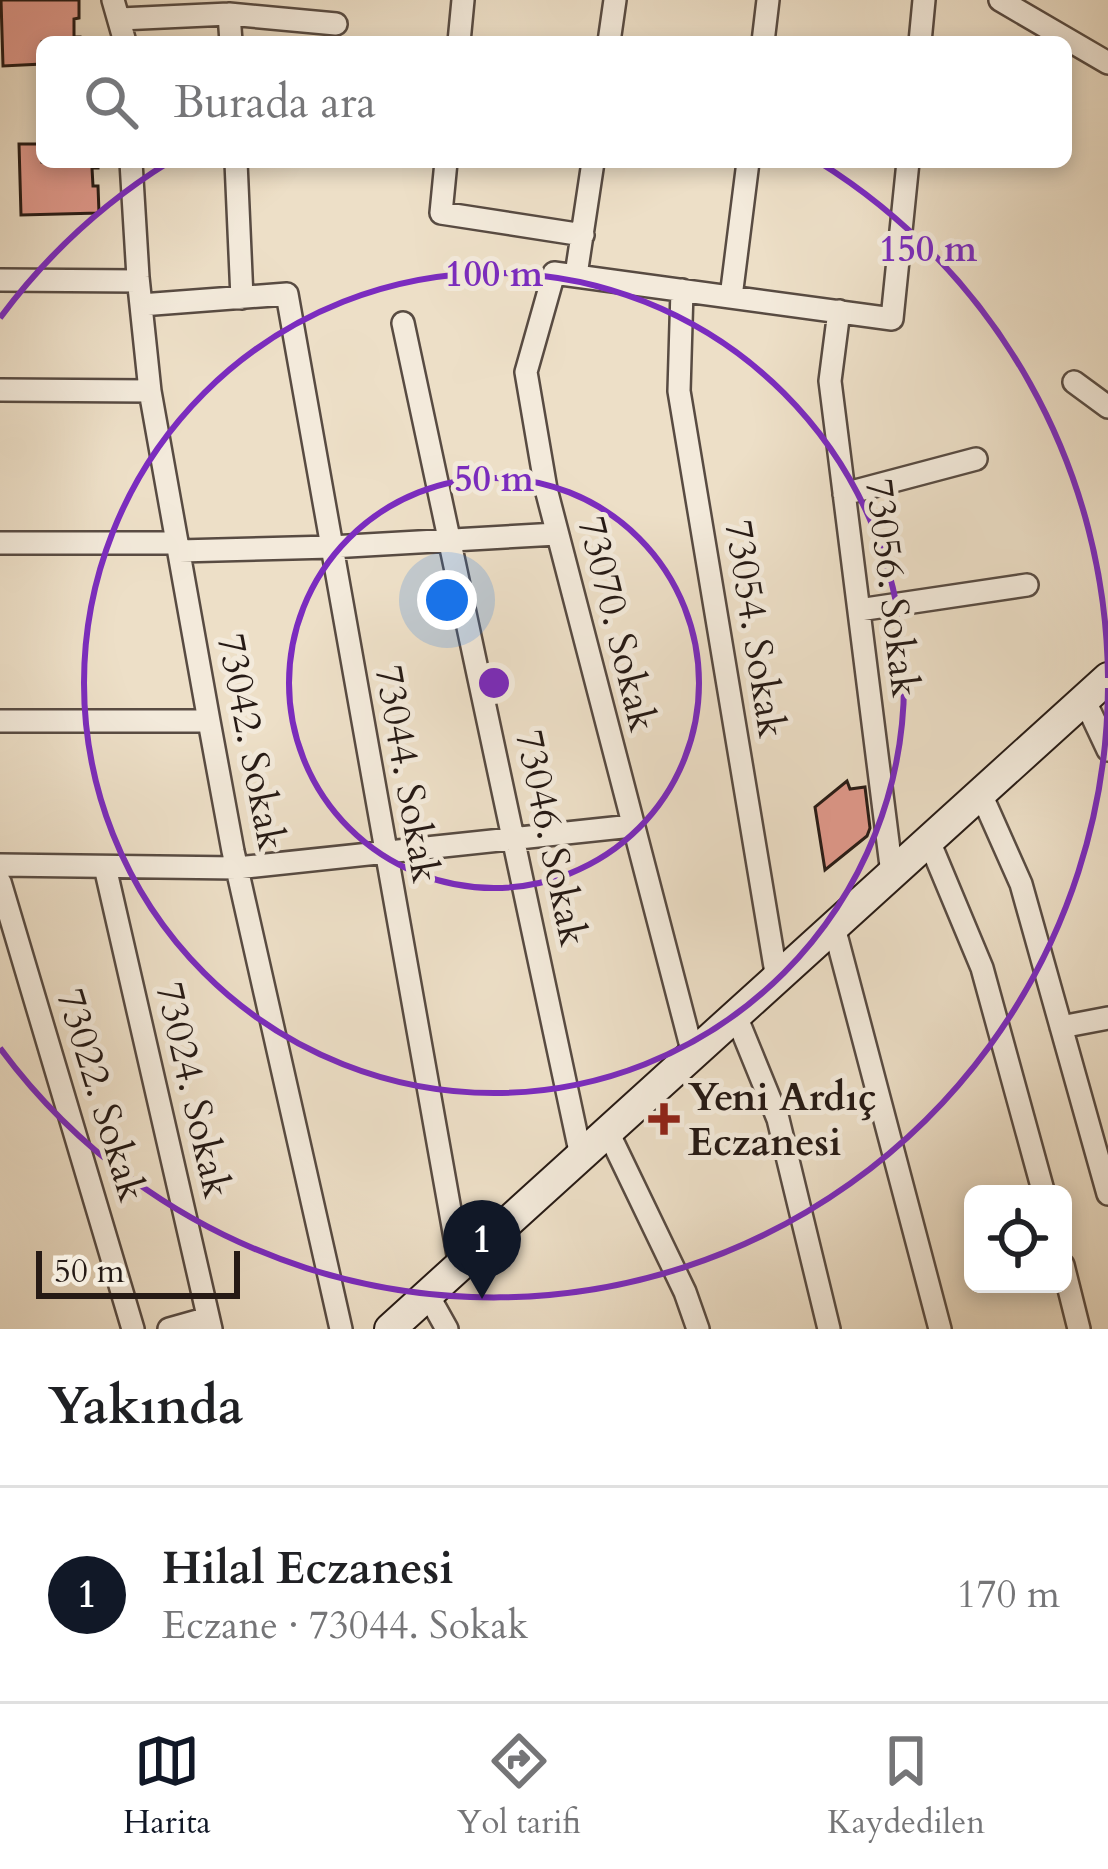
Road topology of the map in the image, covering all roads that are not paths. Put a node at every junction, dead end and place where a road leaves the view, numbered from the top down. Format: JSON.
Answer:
{"nodes":[{"id":1,"x":464,"y":0,"type":"edge"},
{"id":2,"x":615,"y":0,"type":"edge"},
{"id":3,"x":769,"y":0,"type":"edge"},
{"id":4,"x":924,"y":0,"type":"edge"},
{"id":5,"x":1000,"y":0,"type":"edge"},
{"id":6,"x":117,"y":9,"type":"edge"},
{"id":7,"x":230,"y":14,"type":"junction"},
{"id":8,"x":336,"y":25,"type":"dead end"},
{"id":9,"x":231,"y":36,"type":"edge"},
{"id":10,"x":460,"y":36,"type":"edge"},
{"id":11,"x":611,"y":36,"type":"edge"},
{"id":12,"x":764,"y":36,"type":"edge"},
{"id":13,"x":921,"y":36,"type":"edge"},
{"id":14,"x":1062,"y":36,"type":"edge"},
{"id":15,"x":1072,"y":42,"type":"edge"},
{"id":16,"x":1108,"y":63,"type":"edge"},
{"id":17,"x":131,"y":168,"type":"edge"},
{"id":18,"x":236,"y":168,"type":"edge"},
{"id":19,"x":445,"y":168,"type":"edge"},
{"id":20,"x":592,"y":168,"type":"edge"},
{"id":21,"x":747,"y":168,"type":"edge"},
{"id":22,"x":907,"y":168,"type":"edge"},
{"id":23,"x":583,"y":235,"type":"junction"},
{"id":24,"x":576,"y":275,"type":"junction"},
{"id":25,"x":0,"y":280,"type":"edge"},
{"id":26,"x":138,"y":281,"type":"junction"},
{"id":27,"x":682,"y":290,"type":"junction"},
{"id":28,"x":731,"y":297,"type":"junction"},
{"id":29,"x":242,"y":298,"type":"junction"},
{"id":30,"x":141,"y":305,"type":"junction"},
{"id":31,"x":839,"y":311,"type":"junction"},
{"id":32,"x":404,"y":323,"type":"dead end"},
{"id":33,"x":1074,"y":382,"type":"dead end"},
{"id":34,"x":0,"y":390,"type":"edge"},
{"id":35,"x":150,"y":391,"type":"junction"},
{"id":36,"x":1108,"y":407,"type":"edge"},
{"id":37,"x":976,"y":460,"type":"dead end"},
{"id":38,"x":844,"y":494,"type":"junction"},
{"id":39,"x":557,"y":534,"type":"junction"},
{"id":40,"x":449,"y":541,"type":"junction"},
{"id":41,"x":0,"y":542,"type":"edge"},
{"id":42,"x":178,"y":547,"type":"junction"},
{"id":43,"x":331,"y":547,"type":"junction"},
{"id":44,"x":1027,"y":585,"type":"dead end"},
{"id":45,"x":859,"y":610,"type":"junction"},
{"id":46,"x":1108,"y":678,"type":"edge"},
{"id":47,"x":1084,"y":699,"type":"junction"},
{"id":48,"x":0,"y":721,"type":"edge"},
{"id":49,"x":209,"y":721,"type":"junction"},
{"id":50,"x":1108,"y":750,"type":"edge"},
{"id":51,"x":981,"y":794,"type":"junction"},
{"id":52,"x":632,"y":826,"type":"junction"},
{"id":53,"x":515,"y":838,"type":"junction"},
{"id":54,"x":928,"y":841,"type":"junction"},
{"id":55,"x":384,"y":853,"type":"junction"},
{"id":56,"x":0,"y":865,"type":"edge"},
{"id":57,"x":104,"y":867,"type":"junction"},
{"id":58,"x":237,"y":868,"type":"junction"},
{"id":59,"x":892,"y":874,"type":"junction"},
{"id":60,"x":0,"y":882,"type":"edge"},
{"id":61,"x":834,"y":926,"type":"junction"},
{"id":62,"x":776,"y":979,"type":"junction"},
{"id":63,"x":736,"y":1016,"type":"junction"},
{"id":64,"x":1108,"y":1018,"type":"edge"},
{"id":65,"x":1061,"y":1027,"type":"junction"},
{"id":66,"x":693,"y":1054,"type":"junction"},
{"id":67,"x":608,"y":1132,"type":"junction"},
{"id":68,"x":581,"y":1156,"type":"junction"},
{"id":69,"x":1103,"y":1157,"type":"edge"},
{"id":70,"x":1042,"y":1185,"type":"edge"},
{"id":71,"x":1108,"y":1194,"type":"edge"},
{"id":72,"x":460,"y":1266,"type":"junction"},
{"id":73,"x":1070,"y":1293,"type":"edge"},
{"id":74,"x":428,"y":1295,"type":"junction"},
{"id":75,"x":209,"y":1323,"type":"edge"},
{"id":76,"x":133,"y":1329,"type":"edge"},
{"id":77,"x":169,"y":1329,"type":"edge"},
{"id":78,"x":341,"y":1329,"type":"edge"},
{"id":79,"x":390,"y":1329,"type":"edge"},
{"id":80,"x":447,"y":1329,"type":"edge"},
{"id":81,"x":698,"y":1329,"type":"edge"},
{"id":82,"x":829,"y":1329,"type":"edge"},
{"id":83,"x":940,"y":1329,"type":"edge"},
{"id":84,"x":1079,"y":1329,"type":"edge"}],
"edges":[{"from":1,"to":10,"type":"street"},
{"from":2,"to":11,"type":"street"},
{"from":3,"to":12,"type":"street"},
{"from":4,"to":13,"type":"street"},
{"from":5,"to":14,"type":"street"},
{"from":6,"to":7,"type":"street"},
{"from":7,"to":8,"type":"street"},
{"from":7,"to":9,"type":"street"},
{"from":15,"to":16,"type":"street"},
{"from":17,"to":26,"type":"street","name":"73042. Sokak"},
{"from":18,"to":29,"type":"street"},
{"from":19,"to":23,"type":"street"},
{"from":20,"to":23,"type":"street"},
{"from":21,"to":28,"type":"street"},
{"from":22,"to":31,"type":"street"},
{"from":23,"to":24,"type":"street"},
{"from":24,"to":27,"type":"street"},
{"from":24,"to":39,"type":"street","name":"73070. Sokak"},
{"from":25,"to":26,"type":"street"},
{"from":26,"to":30,"type":"street","name":"73042. Sokak"},
{"from":27,"to":28,"type":"street"},
{"from":27,"to":62,"type":"street","name":"73054. Sokak"},
{"from":28,"to":31,"type":"street"},
{"from":29,"to":30,"type":"street"},
{"from":29,"to":43,"type":"street","name":"73044. Sokak"},
{"from":30,"to":35,"type":"street","name":"73042. Sokak"},
{"from":31,"to":38,"type":"street","name":"73056. Sokak"},
{"from":32,"to":40,"type":"street","name":"73046. Sokak"},
{"from":33,"to":36,"type":"street"},
{"from":34,"to":35,"type":"street"},
{"from":35,"to":42,"type":"street","name":"73042. Sokak"},
{"from":37,"to":38,"type":"street"},
{"from":38,"to":45,"type":"street","name":"73056. Sokak"},
{"from":39,"to":40,"type":"street"},
{"from":39,"to":52,"type":"street","name":"73070. Sokak"},
{"from":40,"to":43,"type":"street"},
{"from":40,"to":53,"type":"street","name":"73046. Sokak"},
{"from":41,"to":42,"type":"street"},
{"from":42,"to":43,"type":"street"},
{"from":42,"to":49,"type":"street","name":"73042. Sokak"},
{"from":43,"to":55,"type":"street","name":"73044. Sokak"},
{"from":44,"to":45,"type":"street"},
{"from":45,"to":59,"type":"street","name":"73056. Sokak"},
{"from":46,"to":47,"type":"main road"},
{"from":47,"to":50,"type":"street"},
{"from":47,"to":51,"type":"main road"},
{"from":48,"to":49,"type":"street"},
{"from":49,"to":58,"type":"street","name":"73042. Sokak"},
{"from":51,"to":54,"type":"main road"},
{"from":51,"to":65,"type":"street"},
{"from":52,"to":53,"type":"street"},
{"from":52,"to":66,"type":"street","name":"73070. Sokak"},
{"from":53,"to":55,"type":"street"},
{"from":53,"to":68,"type":"street","name":"73046. Sokak"},
{"from":54,"to":59,"type":"main road"},
{"from":54,"to":70,"type":"street"},
{"from":55,"to":58,"type":"street"},
{"from":55,"to":72,"type":"street","name":"73044. Sokak"},
{"from":56,"to":57,"type":"street"},
{"from":57,"to":58,"type":"street"},
{"from":57,"to":75,"type":"street","name":"73024. Sokak"},
{"from":58,"to":78,"type":"street","name":"73042. Sokak"},
{"from":59,"to":61,"type":"main road"},
{"from":60,"to":76,"type":"street","name":"73022. Sokak"},
{"from":61,"to":62,"type":"main road"},
{"from":61,"to":83,"type":"street"},
{"from":62,"to":63,"type":"main road"},
{"from":63,"to":66,"type":"main road"},
{"from":63,"to":82,"type":"street"},
{"from":64,"to":65,"type":"street"},
{"from":65,"to":69,"type":"street"},
{"from":66,"to":67,"type":"main road"},
{"from":67,"to":68,"type":"main road"},
{"from":67,"to":81,"type":"street"},
{"from":68,"to":72,"type":"main road"},
{"from":69,"to":71,"type":"street"},
{"from":72,"to":74,"type":"main road"},
{"from":73,"to":84,"type":"street"},
{"from":74,"to":79,"type":"main road"},
{"from":74,"to":80,"type":"street"},
{"from":75,"to":77,"type":"street"}]}
